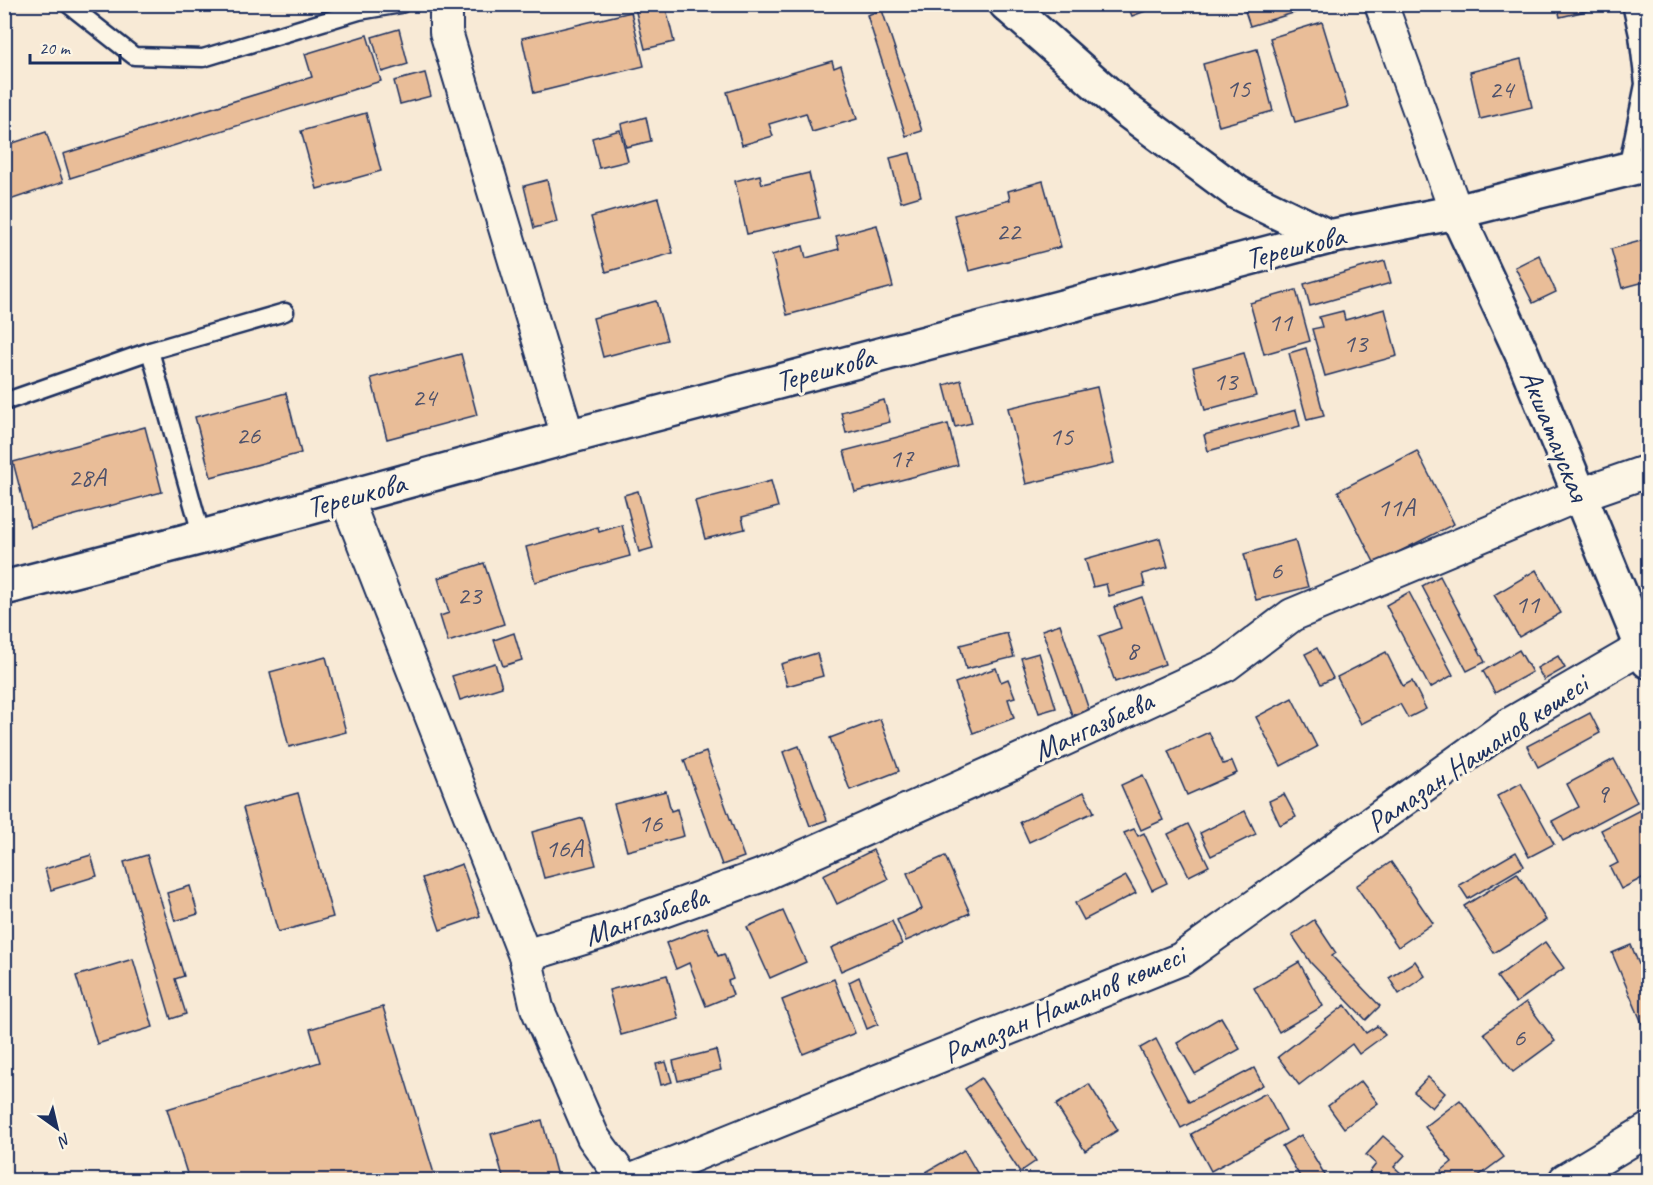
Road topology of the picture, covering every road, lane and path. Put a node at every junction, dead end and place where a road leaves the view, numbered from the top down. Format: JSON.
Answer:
{"nodes":[{"id":1,"x":68,"y":4,"type":"edge"},
{"id":2,"x":401,"y":4,"type":"edge"},
{"id":3,"x":446,"y":4,"type":"edge"},
{"id":4,"x":1006,"y":4,"type":"edge"},
{"id":5,"x":1381,"y":4,"type":"edge"},
{"id":6,"x":1631,"y":4,"type":"edge"},
{"id":7,"x":1638,"y":166,"type":"edge"},
{"id":8,"x":1456,"y":212,"type":"junction"},
{"id":9,"x":1329,"y":237,"type":"junction"},
{"id":10,"x":285,"y":312,"type":"dead end"},
{"id":11,"x":150,"y":351,"type":"junction"},
{"id":12,"x":4,"y":402,"type":"edge"},
{"id":13,"x":568,"y":437,"type":"junction"},
{"id":14,"x":1648,"y":471,"type":"edge"},
{"id":15,"x":1579,"y":495,"type":"junction"},
{"id":16,"x":346,"y":498,"type":"junction"},
{"id":17,"x":202,"y":537,"type":"junction"},
{"id":18,"x":4,"y":588,"type":"edge"},
{"id":19,"x":1647,"y":650,"type":"edge"},
{"id":20,"x":525,"y":956,"type":"junction"},
{"id":21,"x":1648,"y":1130,"type":"edge"},
{"id":22,"x":624,"y":1180,"type":"edge"},
{"id":23,"x":632,"y":1180,"type":"edge"},
{"id":24,"x":1565,"y":1180,"type":"edge"}],
"edges":[{"from":1,"to":2,"type":"lane"},
{"from":3,"to":13,"type":"street"},
{"from":4,"to":9,"type":"street"},
{"from":5,"to":8,"type":"street"},
{"from":6,"to":7,"type":"lane"},
{"from":7,"to":8,"type":"street","name":"Терешкова"},
{"from":8,"to":9,"type":"street","name":"Терешкова"},
{"from":8,"to":15,"type":"street","name":"Акшатауская"},
{"from":9,"to":13,"type":"street","name":"Терешкова"},
{"from":10,"to":11,"type":"lane"},
{"from":11,"to":12,"type":"lane"},
{"from":11,"to":17,"type":"lane"},
{"from":13,"to":16,"type":"street","name":"Терешкова"},
{"from":14,"to":15,"type":"street","name":"Мангазбаева"},
{"from":15,"to":19,"type":"street","name":"Акшатауская"},
{"from":15,"to":20,"type":"street","name":"Мангазбаева"},
{"from":16,"to":17,"type":"street","name":"Терешкова"},
{"from":16,"to":20,"type":"street"},
{"from":17,"to":18,"type":"street","name":"Терешкова"},
{"from":19,"to":23,"type":"street","name":"Рамазан Нашанов көшесі"},
{"from":20,"to":22,"type":"street"},
{"from":21,"to":24,"type":"street"}]}
